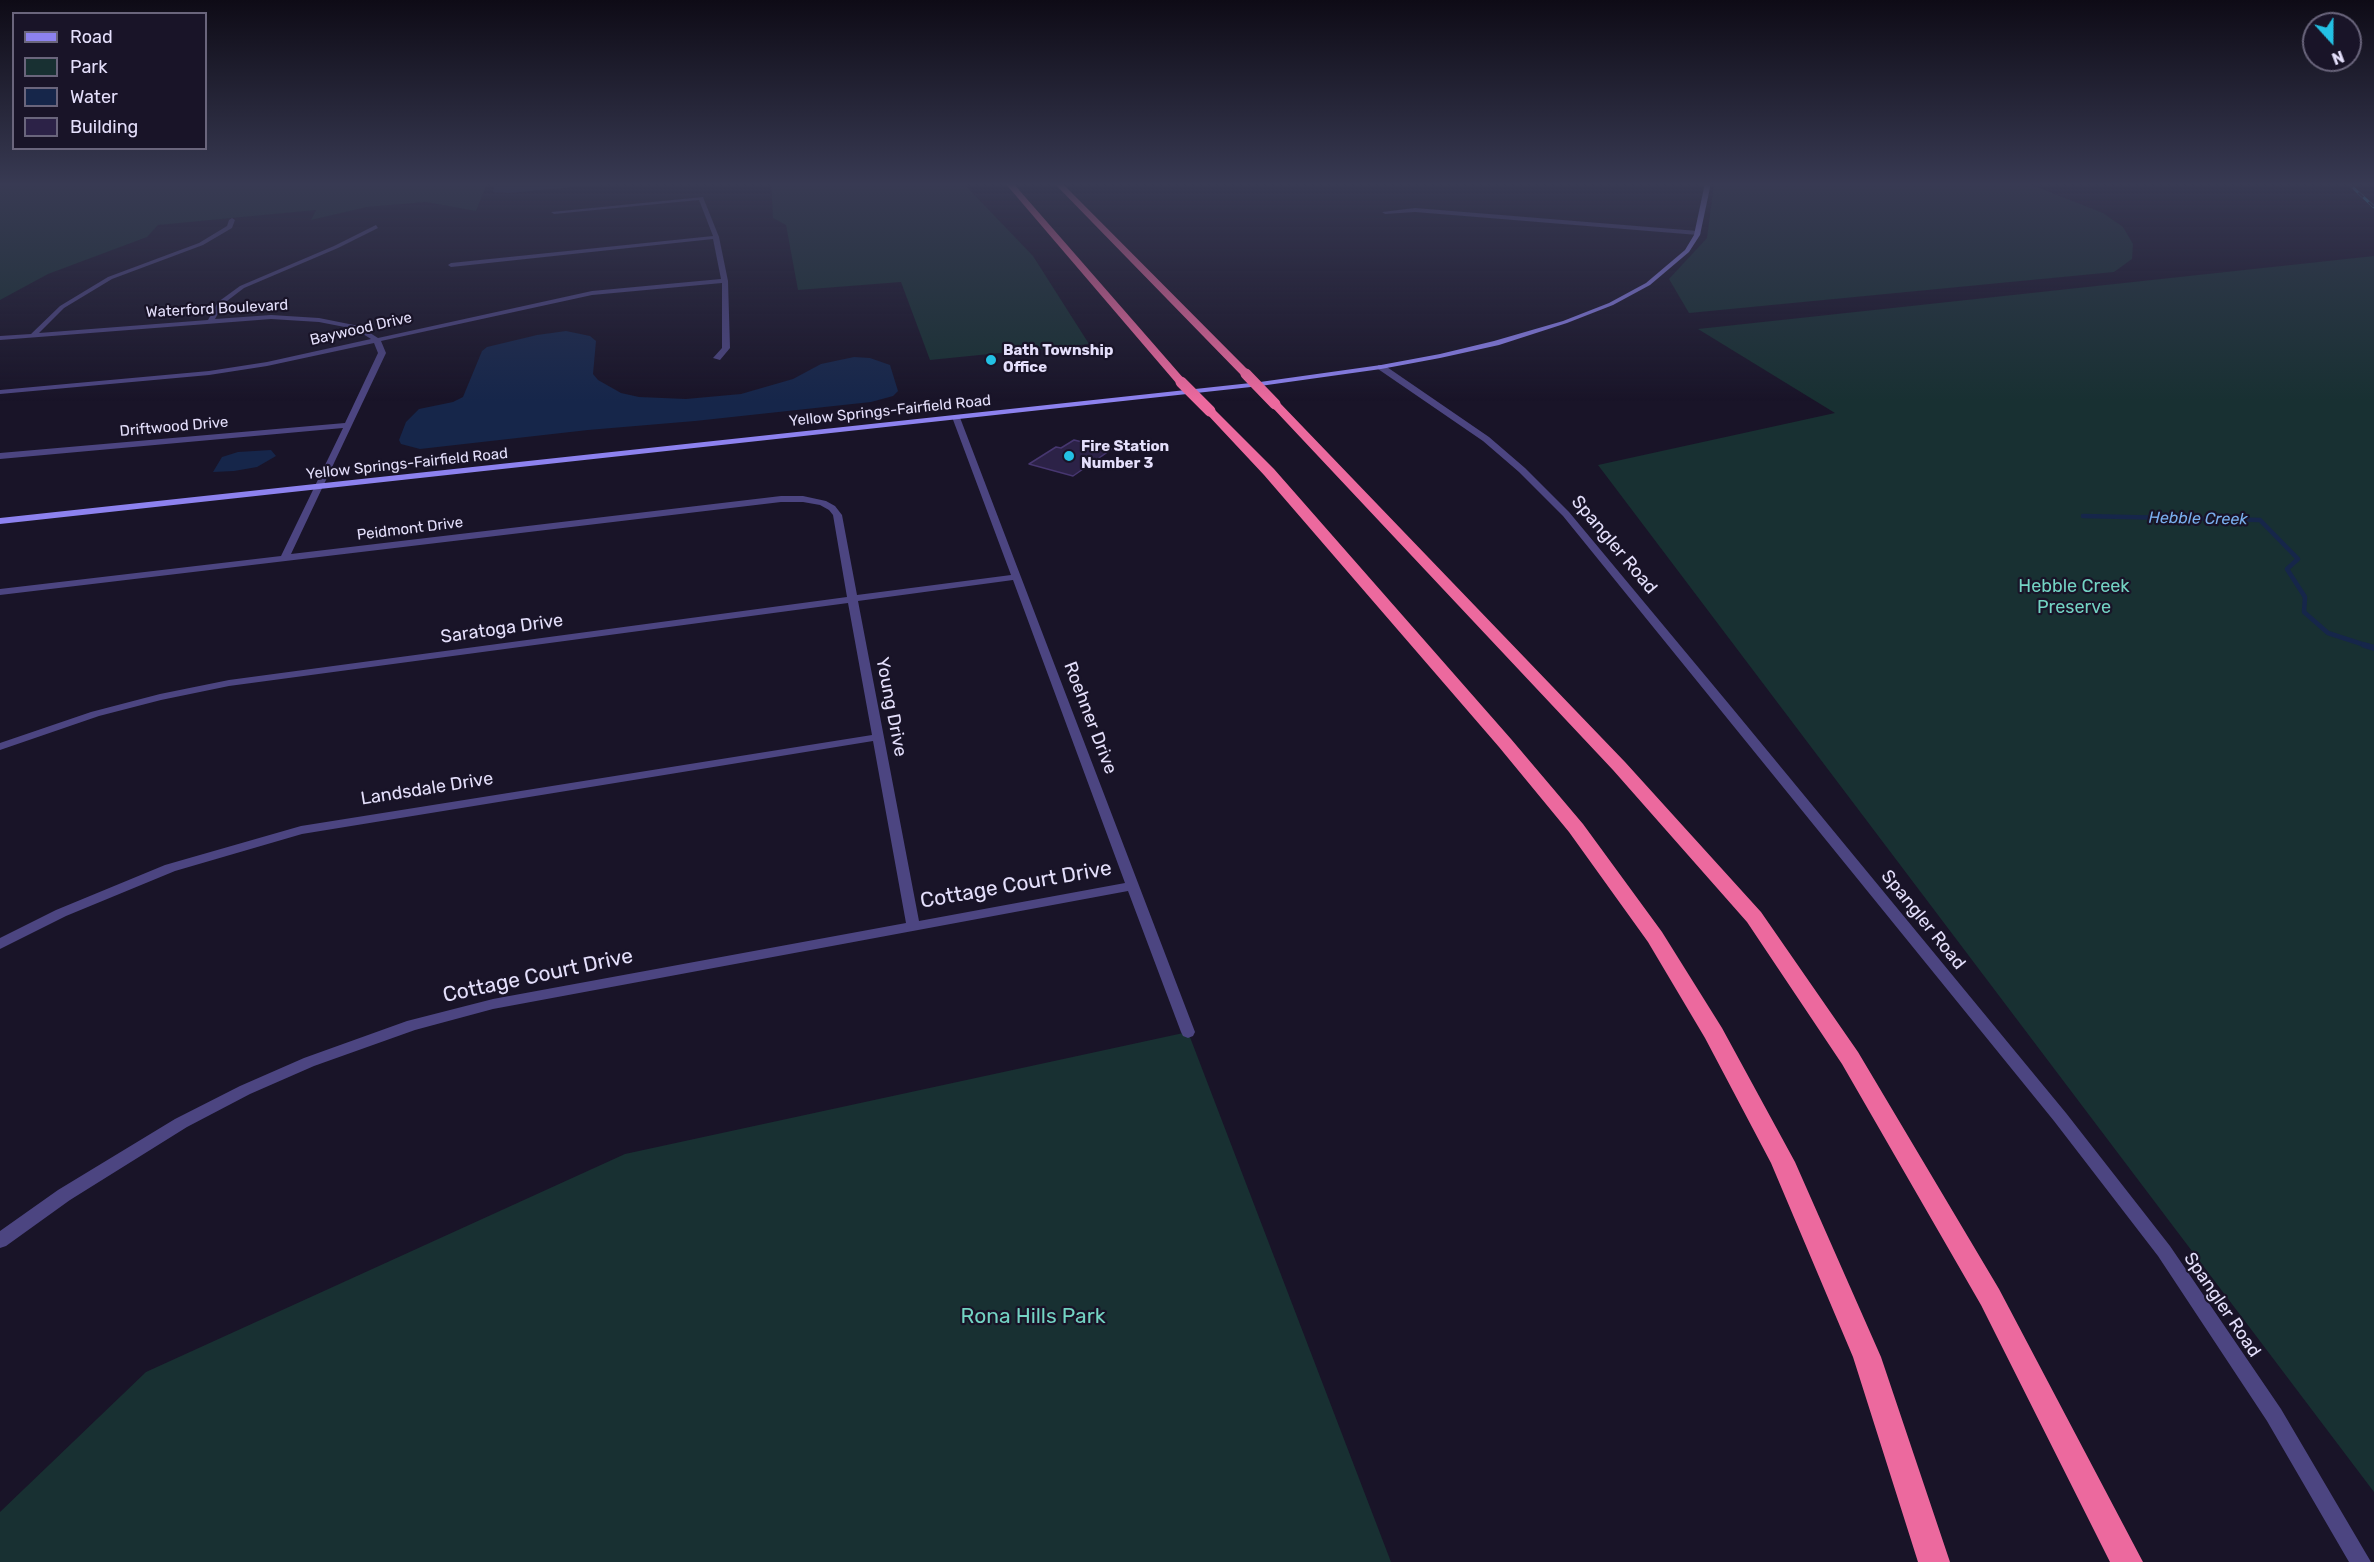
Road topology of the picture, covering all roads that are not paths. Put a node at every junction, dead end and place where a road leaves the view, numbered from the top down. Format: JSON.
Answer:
{"nodes":[{"id":1,"x":169,"y":256,"type":"edge"},
{"id":2,"x":315,"y":256,"type":"edge"},
{"id":3,"x":537,"y":256,"type":"edge"},
{"id":4,"x":720,"y":256,"type":"edge"},
{"id":5,"x":1073,"y":256,"type":"edge"},
{"id":6,"x":1130,"y":256,"type":"edge"},
{"id":7,"x":1682,"y":256,"type":"edge"},
{"id":8,"x":451,"y":265,"type":"dead end"},
{"id":9,"x":725,"y":281,"type":"junction"},
{"id":10,"x":211,"y":320,"type":"junction"},
{"id":11,"x":33,"y":334,"type":"junction"},
{"id":12,"x":0,"y":338,"type":"edge"},
{"id":13,"x":377,"y":340,"type":"junction"},
{"id":14,"x":717,"y":358,"type":"dead end"},
{"id":15,"x":1381,"y":367,"type":"junction"},
{"id":16,"x":0,"y":392,"type":"edge"},
{"id":17,"x":956,"y":417,"type":"junction"},
{"id":18,"x":350,"y":425,"type":"junction"},
{"id":19,"x":0,"y":456,"type":"edge"},
{"id":20,"x":319,"y":487,"type":"junction"},
{"id":21,"x":823,"y":503,"type":"joint"},
{"id":22,"x":0,"y":521,"type":"edge"},
{"id":23,"x":285,"y":558,"type":"junction"},
{"id":24,"x":1016,"y":577,"type":"junction"},
{"id":25,"x":0,"y":592,"type":"edge"},
{"id":26,"x":852,"y":599,"type":"junction"},
{"id":27,"x":879,"y":737,"type":"junction"},
{"id":28,"x":0,"y":747,"type":"edge"},
{"id":29,"x":1132,"y":886,"type":"junction"},
{"id":30,"x":913,"y":926,"type":"junction"},
{"id":31,"x":0,"y":944,"type":"edge"},
{"id":32,"x":1188,"y":1032,"type":"dead end"},
{"id":33,"x":0,"y":1241,"type":"edge"},
{"id":34,"x":1934,"y":1562,"type":"edge"},
{"id":35,"x":2127,"y":1562,"type":"edge"},
{"id":36,"x":2361,"y":1562,"type":"edge"}],
"edges":[{"from":1,"to":11,"type":"street"},
{"from":2,"to":10,"type":"street"},
{"from":3,"to":8,"type":"street"},
{"from":4,"to":9,"type":"street"},
{"from":5,"to":34,"type":"highway","bridge":true},
{"from":6,"to":35,"type":"highway","bridge":true},
{"from":7,"to":15,"type":"main road","name":"Yellow Springs-Fairfield Road"},
{"from":9,"to":13,"type":"street","name":"Baywood Drive"},
{"from":9,"to":14,"type":"street"},
{"from":10,"to":11,"type":"street","name":"Waterford Boulevard"},
{"from":10,"to":13,"type":"street","name":"Waterford Boulevard"},
{"from":11,"to":12,"type":"street","name":"Waterford Boulevard"},
{"from":13,"to":16,"type":"street","name":"Baywood Drive"},
{"from":13,"to":18,"type":"street"},
{"from":15,"to":17,"type":"main road","name":"Yellow Springs-Fairfield Road"},
{"from":15,"to":36,"type":"street","name":"Spangler Road"},
{"from":17,"to":20,"type":"main road","name":"Yellow Springs-Fairfield Road"},
{"from":17,"to":24,"type":"street","name":"Roehner Drive"},
{"from":18,"to":19,"type":"street","name":"Driftwood Drive"},
{"from":18,"to":20,"type":"street"},
{"from":20,"to":22,"type":"main road","name":"Yellow Springs-Fairfield Road"},
{"from":20,"to":23,"type":"street"},
{"from":21,"to":23,"type":"street","name":"Peidmont Drive"},
{"from":21,"to":26,"type":"street","name":"Young Drive"},
{"from":23,"to":25,"type":"street","name":"Peidmont Drive"},
{"from":24,"to":26,"type":"street","name":"Saratoga Drive"},
{"from":24,"to":29,"type":"street","name":"Roehner Drive"},
{"from":26,"to":27,"type":"street","name":"Young Drive"},
{"from":26,"to":28,"type":"street","name":"Saratoga Drive"},
{"from":27,"to":30,"type":"street","name":"Young Drive"},
{"from":27,"to":31,"type":"street","name":"Landsdale Drive"},
{"from":29,"to":30,"type":"street","name":"Cottage Court Drive"},
{"from":29,"to":32,"type":"street","name":"Roehner Drive"},
{"from":30,"to":33,"type":"street","name":"Cottage Court Drive"}]}
